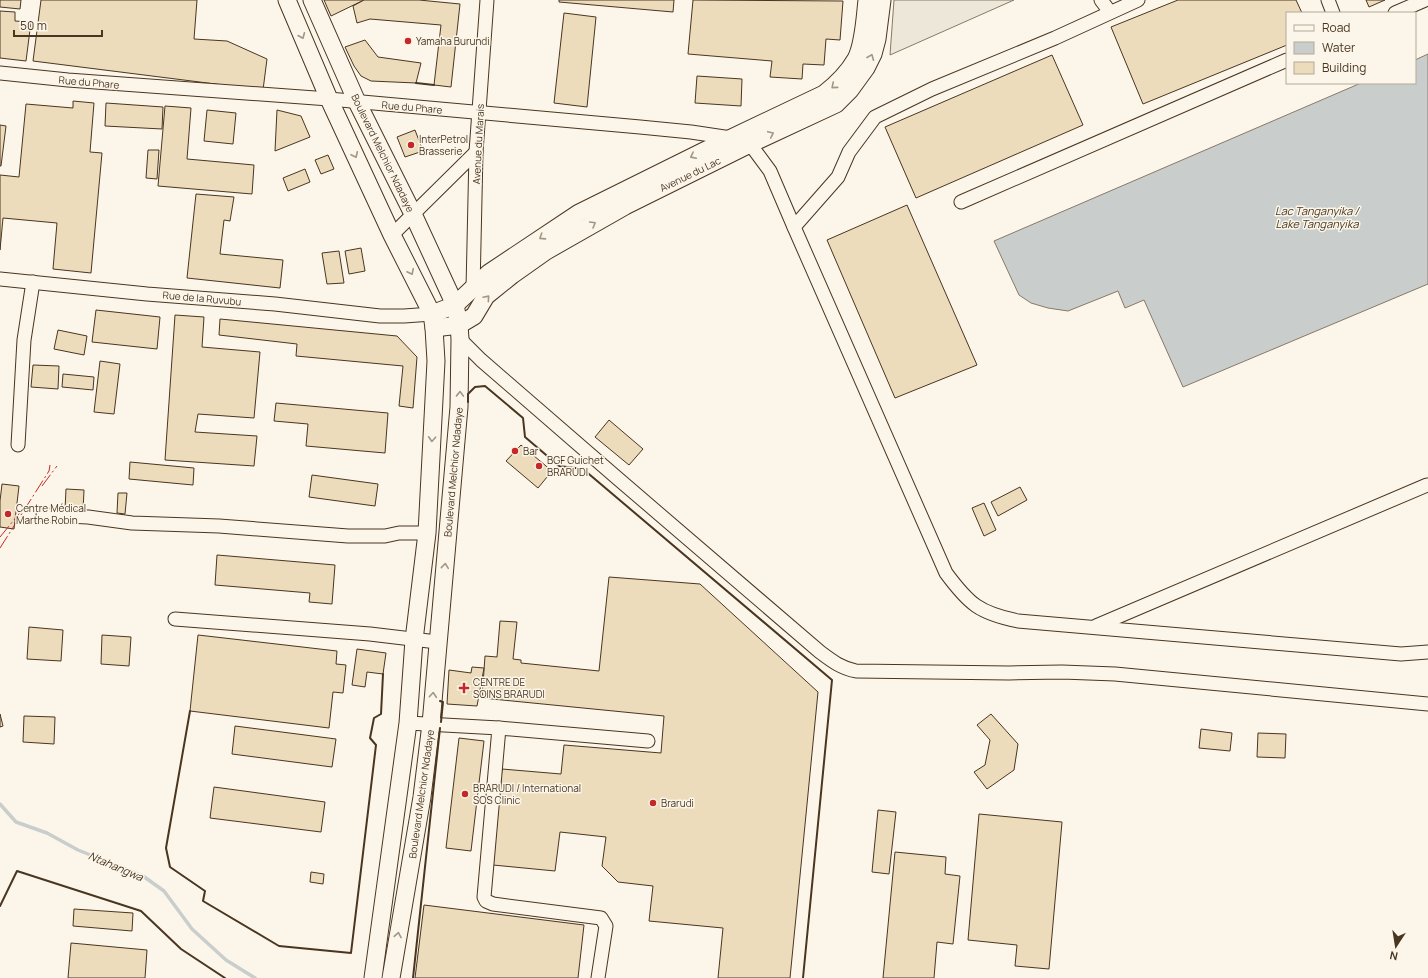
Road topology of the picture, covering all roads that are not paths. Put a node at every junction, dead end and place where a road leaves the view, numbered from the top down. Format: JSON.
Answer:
{"nodes":[{"id":1,"x":287,"y":0,"type":"edge"},
{"id":2,"x":312,"y":0,"type":"edge"},
{"id":3,"x":487,"y":0,"type":"edge"},
{"id":4,"x":867,"y":0,"type":"edge"},
{"id":5,"x":882,"y":0,"type":"edge"},
{"id":6,"x":1101,"y":0,"type":"edge"},
{"id":7,"x":1138,"y":0,"type":"edge"},
{"id":8,"x":1328,"y":0,"type":"edge"},
{"id":9,"x":1425,"y":0,"type":"edge"},
{"id":10,"x":1110,"y":12,"type":"junction"},
{"id":11,"x":1333,"y":12,"type":"edge"},
{"id":12,"x":1397,"y":12,"type":"edge"},
{"id":13,"x":1286,"y":60,"type":"edge"},
{"id":14,"x":0,"y":73,"type":"edge"},
{"id":15,"x":329,"y":99,"type":"junction"},
{"id":16,"x":357,"y":102,"type":"junction"},
{"id":17,"x":479,"y":113,"type":"junction"},
{"id":18,"x":731,"y":138,"type":"junction"},
{"id":19,"x":750,"y":144,"type":"junction"},
{"id":20,"x":476,"y":152,"type":"junction"},
{"id":21,"x":961,"y":202,"type":"dead end"},
{"id":22,"x":413,"y":214,"type":"junction"},
{"id":23,"x":794,"y":227,"type":"junction"},
{"id":24,"x":392,"y":235,"type":"junction"},
{"id":25,"x":0,"y":279,"type":"edge"},
{"id":26,"x":33,"y":282,"type":"junction"},
{"id":27,"x":473,"y":289,"type":"junction"},
{"id":28,"x":455,"y":305,"type":"junction"},
{"id":29,"x":433,"y":321,"type":"junction"},
{"id":30,"x":460,"y":332,"type":"junction"},
{"id":31,"x":18,"y":445,"type":"dead end"},
{"id":32,"x":1427,"y":485,"type":"dead end"},
{"id":33,"x":43,"y":515,"type":"dead end"},
{"id":34,"x":427,"y":533,"type":"junction"},
{"id":35,"x":175,"y":619,"type":"dead end"},
{"id":36,"x":1094,"y":627,"type":"junction"},
{"id":37,"x":414,"y":640,"type":"junction"},
{"id":38,"x":437,"y":642,"type":"junction"},
{"id":39,"x":1428,"y":652,"type":"edge"},
{"id":40,"x":1428,"y":704,"type":"edge"},
{"id":41,"x":408,"y":723,"type":"junction"},
{"id":42,"x":431,"y":724,"type":"junction"},
{"id":43,"x":499,"y":728,"type":"junction"},
{"id":44,"x":648,"y":741,"type":"dead end"},
{"id":45,"x":373,"y":975,"type":"edge"},
{"id":46,"x":392,"y":976,"type":"edge"},
{"id":47,"x":598,"y":978,"type":"edge"}],
"edges":[{"from":1,"to":15,"type":"main road","name":"Boulevard Melchior Ndadaye","one_way":true},
{"from":2,"to":16,"type":"main road","name":"Boulevard Melchior Ndadaye"},
{"from":3,"to":17,"type":"street","name":"Avenue du Marais"},
{"from":4,"to":18,"type":"main road","name":"Avenue du Lac","one_way":true},
{"from":19,"to":5,"type":"main road","name":"Avenue du Lac","one_way":true},
{"from":6,"to":10,"type":"street"},
{"from":7,"to":10,"type":"street"},
{"from":8,"to":11,"type":"street"},
{"from":9,"to":12,"type":"street"},
{"from":10,"to":23,"type":"street"},
{"from":13,"to":21,"type":"street"},
{"from":14,"to":15,"type":"street","name":"Rue du Phare"},
{"from":15,"to":16,"type":"street","name":"Rue du Phare"},
{"from":15,"to":24,"type":"main road","name":"Boulevard Melchior Ndadaye","one_way":true},
{"from":16,"to":17,"type":"street","name":"Rue du Phare"},
{"from":16,"to":22,"type":"main road","name":"Boulevard Melchior Ndadaye"},
{"from":17,"to":18,"type":"street","name":"Rue du Phare"},
{"from":17,"to":20,"type":"street","name":"Avenue du Marais"},
{"from":18,"to":19,"type":"street","name":"Rue du Phare"},
{"from":18,"to":27,"type":"main road","name":"Avenue du Lac","one_way":true},
{"from":19,"to":23,"type":"street"},
{"from":30,"to":19,"type":"main road","name":"Avenue du Lac","one_way":true},
{"from":20,"to":22,"type":"street"},
{"from":20,"to":27,"type":"street","name":"Avenue du Marais"},
{"from":22,"to":24,"type":"street"},
{"from":22,"to":28,"type":"main road","name":"Boulevard Melchior Ndadaye"},
{"from":23,"to":36,"type":"street"},
{"from":24,"to":29,"type":"main road","name":"Boulevard Melchior Ndadaye","one_way":true},
{"from":25,"to":26,"type":"street","name":"Rue de la Ruvubu"},
{"from":26,"to":29,"type":"street","name":"Rue de la Ruvubu"},
{"from":26,"to":31,"type":"street"},
{"from":27,"to":28,"type":"main road","name":"Avenue du Lac"},
{"from":28,"to":29,"type":"main road"},
{"from":28,"to":30,"type":"main road","name":"Boulevard Melchior Ndadaye"},
{"from":29,"to":30,"type":"main road"},
{"from":29,"to":34,"type":"main road","name":"Boulevard Melchior Ndadaye","one_way":true},
{"from":38,"to":30,"type":"main road","name":"Boulevard Melchior Ndadaye","one_way":true},
{"from":30,"to":40,"type":"street"},
{"from":32,"to":36,"type":"street"},
{"from":33,"to":34,"type":"street"},
{"from":34,"to":37,"type":"main road","name":"Boulevard Melchior Ndadaye"},
{"from":35,"to":37,"type":"street"},
{"from":36,"to":39,"type":"street"},
{"from":37,"to":38,"type":"street"},
{"from":37,"to":41,"type":"main road","name":"Boulevard Melchior Ndadaye"},
{"from":42,"to":38,"type":"main road","name":"Boulevard Melchior Ndadaye","one_way":true},
{"from":41,"to":42,"type":"street"},
{"from":41,"to":45,"type":"main road","name":"Boulevard Melchior Ndadaye"},
{"from":42,"to":43,"type":"street"},
{"from":46,"to":42,"type":"main road","name":"Boulevard Melchior Ndadaye","one_way":true},
{"from":43,"to":44,"type":"street"},
{"from":43,"to":47,"type":"street"}]}
